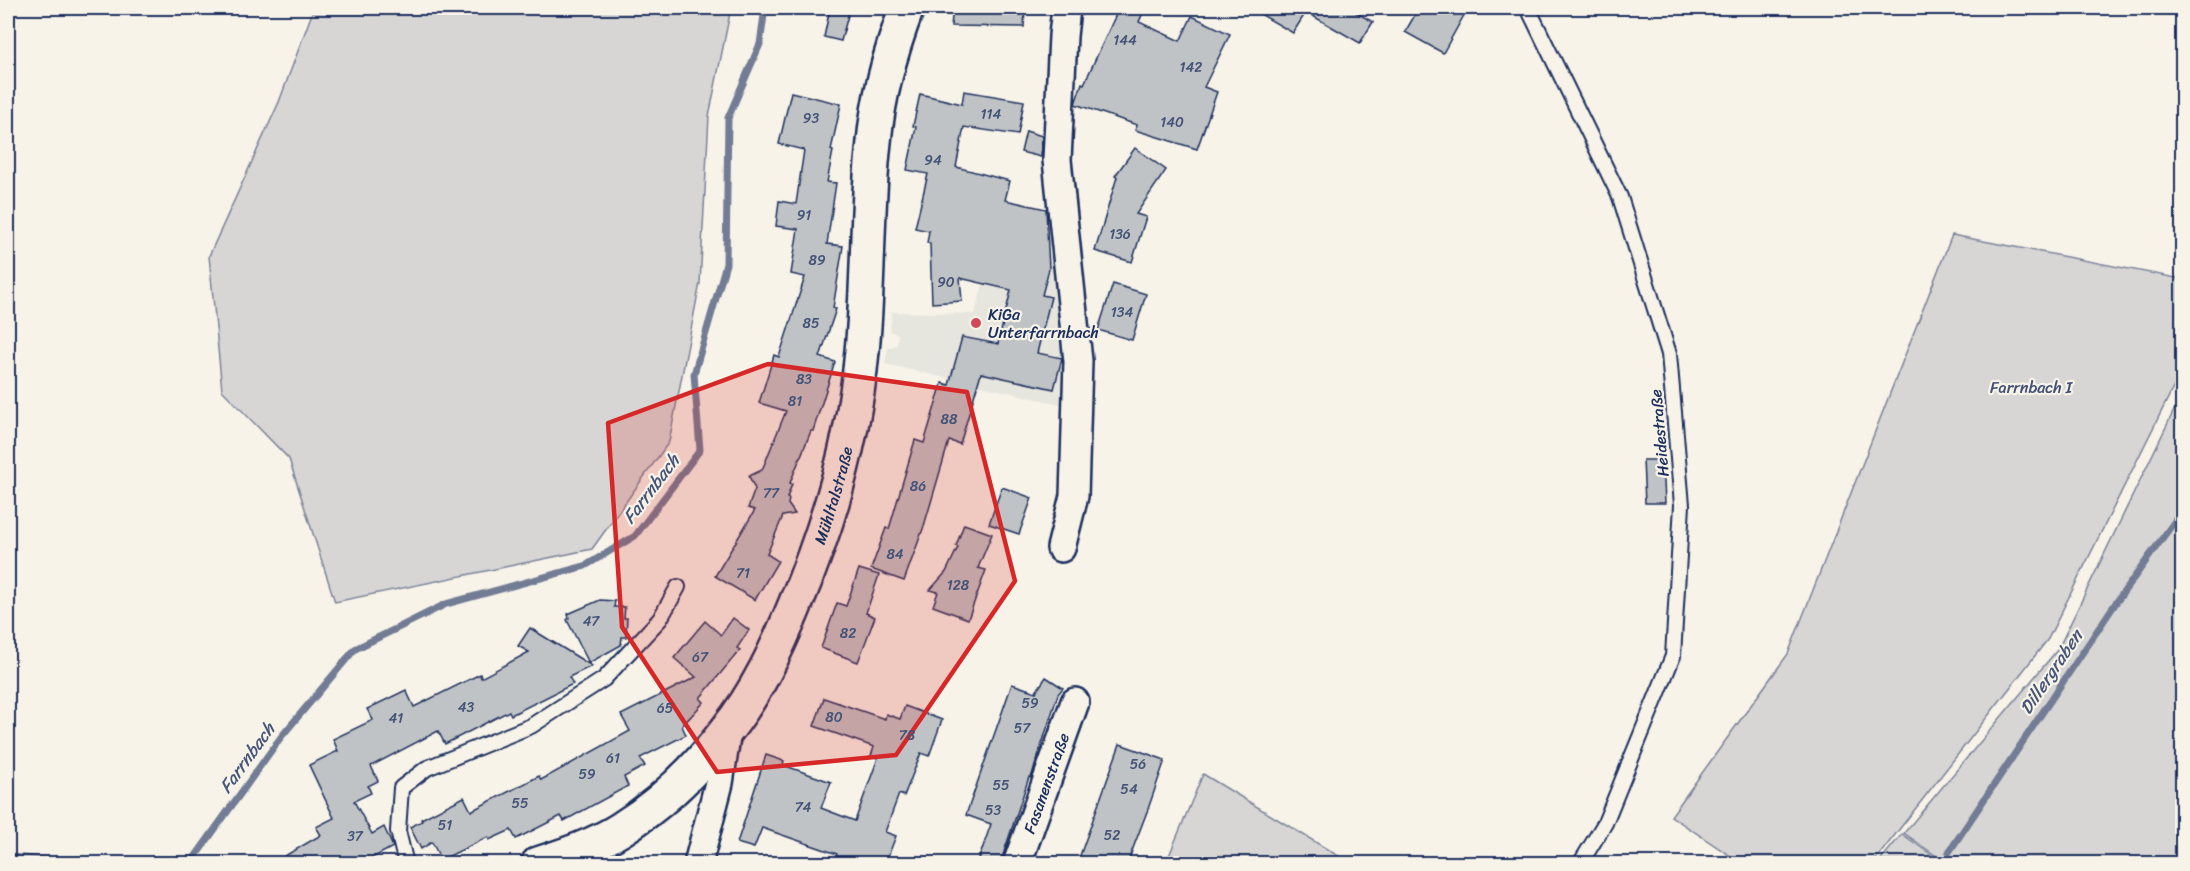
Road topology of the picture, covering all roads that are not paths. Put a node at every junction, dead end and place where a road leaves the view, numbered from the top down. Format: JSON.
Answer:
{"nodes":[{"id":1,"x":907,"y":8,"type":"edge"},
{"id":2,"x":1066,"y":8,"type":"edge"},
{"id":3,"x":1528,"y":8,"type":"edge"},
{"id":4,"x":1061,"y":548,"type":"dead end"},
{"id":5,"x":678,"y":587,"type":"dead end"},
{"id":6,"x":1075,"y":702,"type":"dead end"},
{"id":7,"x":727,"y":731,"type":"junction"},
{"id":8,"x":406,"y":864,"type":"edge"},
{"id":9,"x":538,"y":864,"type":"edge"},
{"id":10,"x":698,"y":864,"type":"edge"},
{"id":11,"x":1017,"y":864,"type":"edge"},
{"id":12,"x":1580,"y":864,"type":"edge"}],
"edges":[{"from":1,"to":7,"type":"street","name":"Mühltalstraße"},
{"from":2,"to":4,"type":"street"},
{"from":3,"to":12,"type":"lane","name":"Heidestraße"},
{"from":5,"to":8,"type":"lane"},
{"from":6,"to":11,"type":"street","name":"Fasanenstraße"},
{"from":7,"to":9,"type":"street","name":"Mühltalstraße"},
{"from":7,"to":10,"type":"street"}]}
